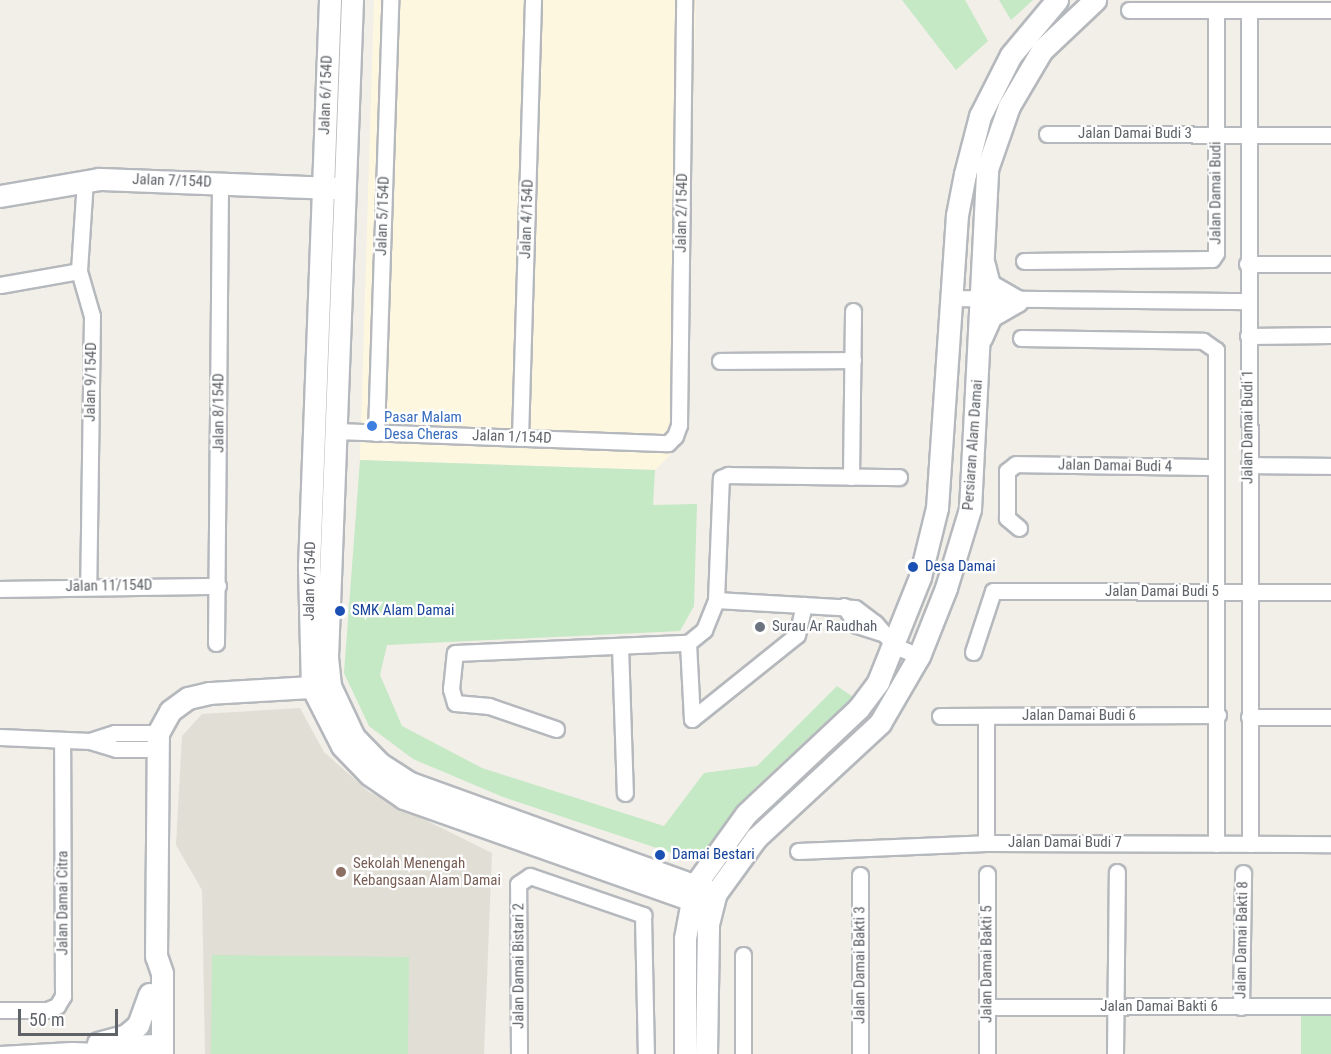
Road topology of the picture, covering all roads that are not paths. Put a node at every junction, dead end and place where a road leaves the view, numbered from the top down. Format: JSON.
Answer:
{"nodes":[{"id":1,"x":330,"y":0,"type":"edge"},
{"id":2,"x":352,"y":0,"type":"edge"},
{"id":3,"x":390,"y":0,"type":"edge"},
{"id":4,"x":533,"y":0,"type":"edge"},
{"id":5,"x":684,"y":0,"type":"edge"},
{"id":6,"x":1057,"y":0,"type":"edge"},
{"id":7,"x":1095,"y":0,"type":"edge"},
{"id":8,"x":1249,"y":9,"type":"junction"},
{"id":9,"x":1331,"y":9,"type":"edge"},
{"id":10,"x":1129,"y":10,"type":"dead end"},
{"id":11,"x":1216,"y":10,"type":"junction"},
{"id":12,"x":1047,"y":134,"type":"dead end"},
{"id":13,"x":1216,"y":134,"type":"junction"},
{"id":14,"x":1247,"y":135,"type":"junction"},
{"id":15,"x":1331,"y":135,"type":"edge"},
{"id":16,"x":324,"y":152,"type":"junction"},
{"id":17,"x":86,"y":180,"type":"junction"},
{"id":18,"x":220,"y":183,"type":"junction"},
{"id":19,"x":301,"y":187,"type":"junction"},
{"id":20,"x":323,"y":188,"type":"junction"},
{"id":21,"x":345,"y":188,"type":"junction"},
{"id":22,"x":0,"y":196,"type":"edge"},
{"id":23,"x":322,"y":213,"type":"junction"},
{"id":24,"x":982,"y":258,"type":"junction"},
{"id":25,"x":1023,"y":261,"type":"dead end"},
{"id":26,"x":1247,"y":264,"type":"junction"},
{"id":27,"x":1331,"y":264,"type":"edge"},
{"id":28,"x":79,"y":271,"type":"junction"},
{"id":29,"x":0,"y":285,"type":"edge"},
{"id":30,"x":953,"y":298,"type":"junction"},
{"id":31,"x":981,"y":301,"type":"junction"},
{"id":32,"x":1017,"y":301,"type":"junction"},
{"id":33,"x":1247,"y":301,"type":"junction"},
{"id":34,"x":853,"y":311,"type":"dead end"},
{"id":35,"x":1331,"y":335,"type":"edge"},
{"id":36,"x":1248,"y":336,"type":"junction"},
{"id":37,"x":1022,"y":338,"type":"dead end"},
{"id":38,"x":979,"y":344,"type":"junction"},
{"id":39,"x":853,"y":360,"type":"junction"},
{"id":40,"x":720,"y":361,"type":"dead end"},
{"id":41,"x":679,"y":425,"type":"joint"},
{"id":42,"x":314,"y":430,"type":"junction"},
{"id":43,"x":336,"y":431,"type":"junction"},
{"id":44,"x":376,"y":433,"type":"junction"},
{"id":45,"x":520,"y":438,"type":"junction"},
{"id":46,"x":1249,"y":465,"type":"junction"},
{"id":47,"x":1331,"y":466,"type":"edge"},
{"id":48,"x":1215,"y":467,"type":"junction"},
{"id":49,"x":851,"y":477,"type":"junction"},
{"id":50,"x":899,"y":477,"type":"dead end"},
{"id":51,"x":1019,"y":528,"type":"dead end"},
{"id":52,"x":218,"y":586,"type":"junction"},
{"id":53,"x":88,"y":587,"type":"junction"},
{"id":54,"x":0,"y":589,"type":"edge"},
{"id":55,"x":1249,"y":592,"type":"junction"},
{"id":56,"x":1331,"y":592,"type":"edge"},
{"id":57,"x":1217,"y":593,"type":"junction"},
{"id":58,"x":716,"y":600,"type":"junction"},
{"id":59,"x":804,"y":605,"type":"junction"},
{"id":60,"x":889,"y":640,"type":"junction"},
{"id":61,"x":216,"y":643,"type":"dead end"},
{"id":62,"x":688,"y":643,"type":"junction"},
{"id":63,"x":620,"y":646,"type":"junction"},
{"id":64,"x":973,"y":652,"type":"dead end"},
{"id":65,"x":919,"y":656,"type":"junction"},
{"id":66,"x":313,"y":692,"type":"junction"},
{"id":67,"x":940,"y":716,"type":"dead end"},
{"id":68,"x":986,"y":716,"type":"junction"},
{"id":69,"x":1218,"y":716,"type":"junction"},
{"id":70,"x":1249,"y":717,"type":"junction"},
{"id":71,"x":1331,"y":717,"type":"edge"},
{"id":72,"x":556,"y":729,"type":"dead end"},
{"id":73,"x":0,"y":737,"type":"edge"},
{"id":74,"x":62,"y":741,"type":"junction"},
{"id":75,"x":158,"y":741,"type":"junction"},
{"id":76,"x":625,"y":793,"type":"dead end"},
{"id":77,"x":986,"y":843,"type":"junction"},
{"id":78,"x":1216,"y":844,"type":"junction"},
{"id":79,"x":1250,"y":844,"type":"junction"},
{"id":80,"x":1331,"y":844,"type":"edge"},
{"id":81,"x":798,"y":851,"type":"dead end"},
{"id":82,"x":1117,"y":872,"type":"dead end"},
{"id":83,"x":1243,"y":873,"type":"dead end"},
{"id":84,"x":987,"y":874,"type":"dead end"},
{"id":85,"x":860,"y":876,"type":"dead end"},
{"id":86,"x":690,"y":892,"type":"junction"},
{"id":87,"x":714,"y":900,"type":"junction"},
{"id":88,"x":743,"y":955,"type":"dead end"},
{"id":89,"x":156,"y":956,"type":"junction"},
{"id":90,"x":149,"y":994,"type":"junction"},
{"id":91,"x":1331,"y":1006,"type":"edge"},
{"id":92,"x":1115,"y":1007,"type":"junction"},
{"id":93,"x":1241,"y":1007,"type":"junction"},
{"id":94,"x":987,"y":1008,"type":"junction"},
{"id":95,"x":0,"y":1010,"type":"edge"},
{"id":96,"x":99,"y":1050,"type":"edge"},
{"id":97,"x":155,"y":1050,"type":"edge"},
{"id":98,"x":0,"y":1054,"type":"edge"},
{"id":99,"x":519,"y":1054,"type":"edge"},
{"id":100,"x":646,"y":1054,"type":"edge"},
{"id":101,"x":685,"y":1054,"type":"edge"},
{"id":102,"x":706,"y":1054,"type":"edge"},
{"id":103,"x":743,"y":1054,"type":"edge"},
{"id":104,"x":860,"y":1054,"type":"edge"},
{"id":105,"x":987,"y":1054,"type":"edge"},
{"id":106,"x":1115,"y":1054,"type":"edge"}],
"edges":[{"from":1,"to":16,"type":"street","name":"Jalan 6/154D"},
{"from":2,"to":21,"type":"street","name":"Jalan 6/154D"},
{"from":3,"to":44,"type":"street","name":"Jalan 5/154D"},
{"from":4,"to":45,"type":"street","name":"Jalan 4/154D"},
{"from":5,"to":41,"type":"street","name":"Jalan 2/154D"},
{"from":6,"to":30,"type":"street","name":"Persiaran Alam Damai"},
{"from":7,"to":24,"type":"street","name":"Persiaran Alam Damai"},
{"from":8,"to":9,"type":"street"},
{"from":8,"to":11,"type":"street"},
{"from":8,"to":14,"type":"street","name":"Jalan Damai Budi 1"},
{"from":10,"to":11,"type":"street"},
{"from":11,"to":13,"type":"street","name":"Jalan Damai Budi"},
{"from":12,"to":13,"type":"street","name":"Jalan Damai Budi 3"},
{"from":13,"to":14,"type":"street","name":"Jalan Damai Budi 3"},
{"from":13,"to":25,"type":"street","name":"Jalan Damai Budi"},
{"from":14,"to":15,"type":"street","name":"Jalan Damai Budi 3"},
{"from":14,"to":26,"type":"street","name":"Jalan Damai Budi 1"},
{"from":16,"to":19,"type":"street"},
{"from":16,"to":20,"type":"street","name":"Jalan 6/154D"},
{"from":17,"to":18,"type":"street","name":"Jalan 7/154D"},
{"from":17,"to":22,"type":"street","name":"Jalan 7/154D"},
{"from":17,"to":28,"type":"street","name":"Jalan 9/154D"},
{"from":18,"to":19,"type":"street","name":"Jalan 7/154D"},
{"from":18,"to":52,"type":"street","name":"Jalan 8/154D"},
{"from":19,"to":20,"type":"street","name":"Jalan 7/154D"},
{"from":19,"to":23,"type":"street"},
{"from":20,"to":21,"type":"street","name":"Jalan 7/154D"},
{"from":20,"to":23,"type":"street","name":"Jalan 6/154D"},
{"from":21,"to":43,"type":"street","name":"Jalan 6/154D"},
{"from":23,"to":42,"type":"street","name":"Jalan 6/154D"},
{"from":24,"to":31,"type":"street","name":"Persiaran Alam Damai"},
{"from":24,"to":32,"type":"street"},
{"from":26,"to":27,"type":"street"},
{"from":26,"to":33,"type":"street","name":"Jalan Damai Budi 1"},
{"from":28,"to":29,"type":"street"},
{"from":28,"to":53,"type":"street","name":"Jalan 9/154D"},
{"from":30,"to":31,"type":"street"},
{"from":30,"to":60,"type":"street","name":"Persiaran Alam Damai"},
{"from":31,"to":32,"type":"street"},
{"from":31,"to":38,"type":"street","name":"Persiaran Alam Damai"},
{"from":32,"to":33,"type":"street"},
{"from":32,"to":38,"type":"street"},
{"from":33,"to":36,"type":"street","name":"Jalan Damai Budi 1"},
{"from":34,"to":39,"type":"street"},
{"from":35,"to":36,"type":"street"},
{"from":36,"to":46,"type":"street","name":"Jalan Damai Budi 1"},
{"from":37,"to":48,"type":"street"},
{"from":38,"to":65,"type":"street","name":"Persiaran Alam Damai"},
{"from":39,"to":40,"type":"street"},
{"from":39,"to":49,"type":"street"},
{"from":41,"to":45,"type":"street","name":"Jalan 1/154D"},
{"from":42,"to":43,"type":"street"},
{"from":42,"to":66,"type":"street","name":"Jalan 6/154D"},
{"from":43,"to":44,"type":"street","name":"Jalan 1/154D"},
{"from":43,"to":66,"type":"street","name":"Jalan 6/154D"},
{"from":44,"to":45,"type":"street","name":"Jalan 1/154D"},
{"from":46,"to":47,"type":"street"},
{"from":46,"to":55,"type":"street","name":"Jalan Damai Budi 1"},
{"from":48,"to":51,"type":"street","name":"Jalan Damai Budi 4"},
{"from":48,"to":57,"type":"street"},
{"from":49,"to":50,"type":"street"},
{"from":49,"to":58,"type":"street"},
{"from":52,"to":53,"type":"street","name":"Jalan 11/154D"},
{"from":52,"to":61,"type":"street","name":"Jalan 8/154D"},
{"from":53,"to":54,"type":"street","name":"Jalan 11/154D"},
{"from":55,"to":56,"type":"street","name":"Jalan Damai Budi 5"},
{"from":55,"to":57,"type":"street","name":"Jalan Damai Budi 5"},
{"from":55,"to":70,"type":"street","name":"Jalan Damai Budi 1"},
{"from":57,"to":64,"type":"street","name":"Jalan Damai Budi 5"},
{"from":57,"to":69,"type":"street"},
{"from":58,"to":59,"type":"street"},
{"from":58,"to":62,"type":"street"},
{"from":59,"to":60,"type":"street"},
{"from":59,"to":62,"type":"street"},
{"from":60,"to":65,"type":"street"},
{"from":60,"to":86,"type":"street","name":"Persiaran Alam Damai"},
{"from":62,"to":63,"type":"street"},
{"from":63,"to":72,"type":"street"},
{"from":63,"to":76,"type":"street"},
{"from":65,"to":87,"type":"street","name":"Persiaran Alam Damai"},
{"from":66,"to":75,"type":"street"},
{"from":66,"to":86,"type":"street","name":"Jalan 6/154D"},
{"from":67,"to":68,"type":"street","name":"Jalan Damai Budi 6"},
{"from":68,"to":69,"type":"street","name":"Jalan Damai Budi 6"},
{"from":68,"to":77,"type":"street"},
{"from":69,"to":78,"type":"street"},
{"from":70,"to":71,"type":"street"},
{"from":70,"to":79,"type":"street","name":"Jalan Damai Budi 1"},
{"from":73,"to":74,"type":"street"},
{"from":74,"to":75,"type":"street"},
{"from":74,"to":95,"type":"street","name":"Jalan Damai Citra"},
{"from":75,"to":89,"type":"street"},
{"from":77,"to":78,"type":"street","name":"Jalan Damai Budi 7"},
{"from":77,"to":81,"type":"street","name":"Jalan Damai Budi 7"},
{"from":78,"to":79,"type":"street","name":"Jalan Damai Budi 7"},
{"from":79,"to":80,"type":"street","name":"Jalan Damai Budi 7"},
{"from":82,"to":92,"type":"street"},
{"from":83,"to":93,"type":"street","name":"Jalan Damai Bakti 8"},
{"from":84,"to":94,"type":"street","name":"Jalan Damai Bakti 5"},
{"from":85,"to":104,"type":"street","name":"Jalan Damai Bakti 3"},
{"from":86,"to":87,"type":"street","name":"Jalan 6/154D"},
{"from":86,"to":101,"type":"street"},
{"from":87,"to":102,"type":"street","name":"Persiaran Alam Damai"},
{"from":88,"to":103,"type":"street"},
{"from":89,"to":90,"type":"street"},
{"from":89,"to":97,"type":"street"},
{"from":90,"to":96,"type":"street"},
{"from":90,"to":97,"type":"street"},
{"from":91,"to":93,"type":"street","name":"Jalan Damai Bakti 6"},
{"from":92,"to":93,"type":"street","name":"Jalan Damai Bakti 6"},
{"from":92,"to":94,"type":"street","name":"Jalan Damai Bakti 6"},
{"from":92,"to":106,"type":"street"},
{"from":94,"to":105,"type":"street","name":"Jalan Damai Bakti 5"},
{"from":96,"to":97,"type":"street"},
{"from":96,"to":98,"type":"street"},
{"from":99,"to":100,"type":"street","name":"Jalan Damai Bistari 2"}]}
